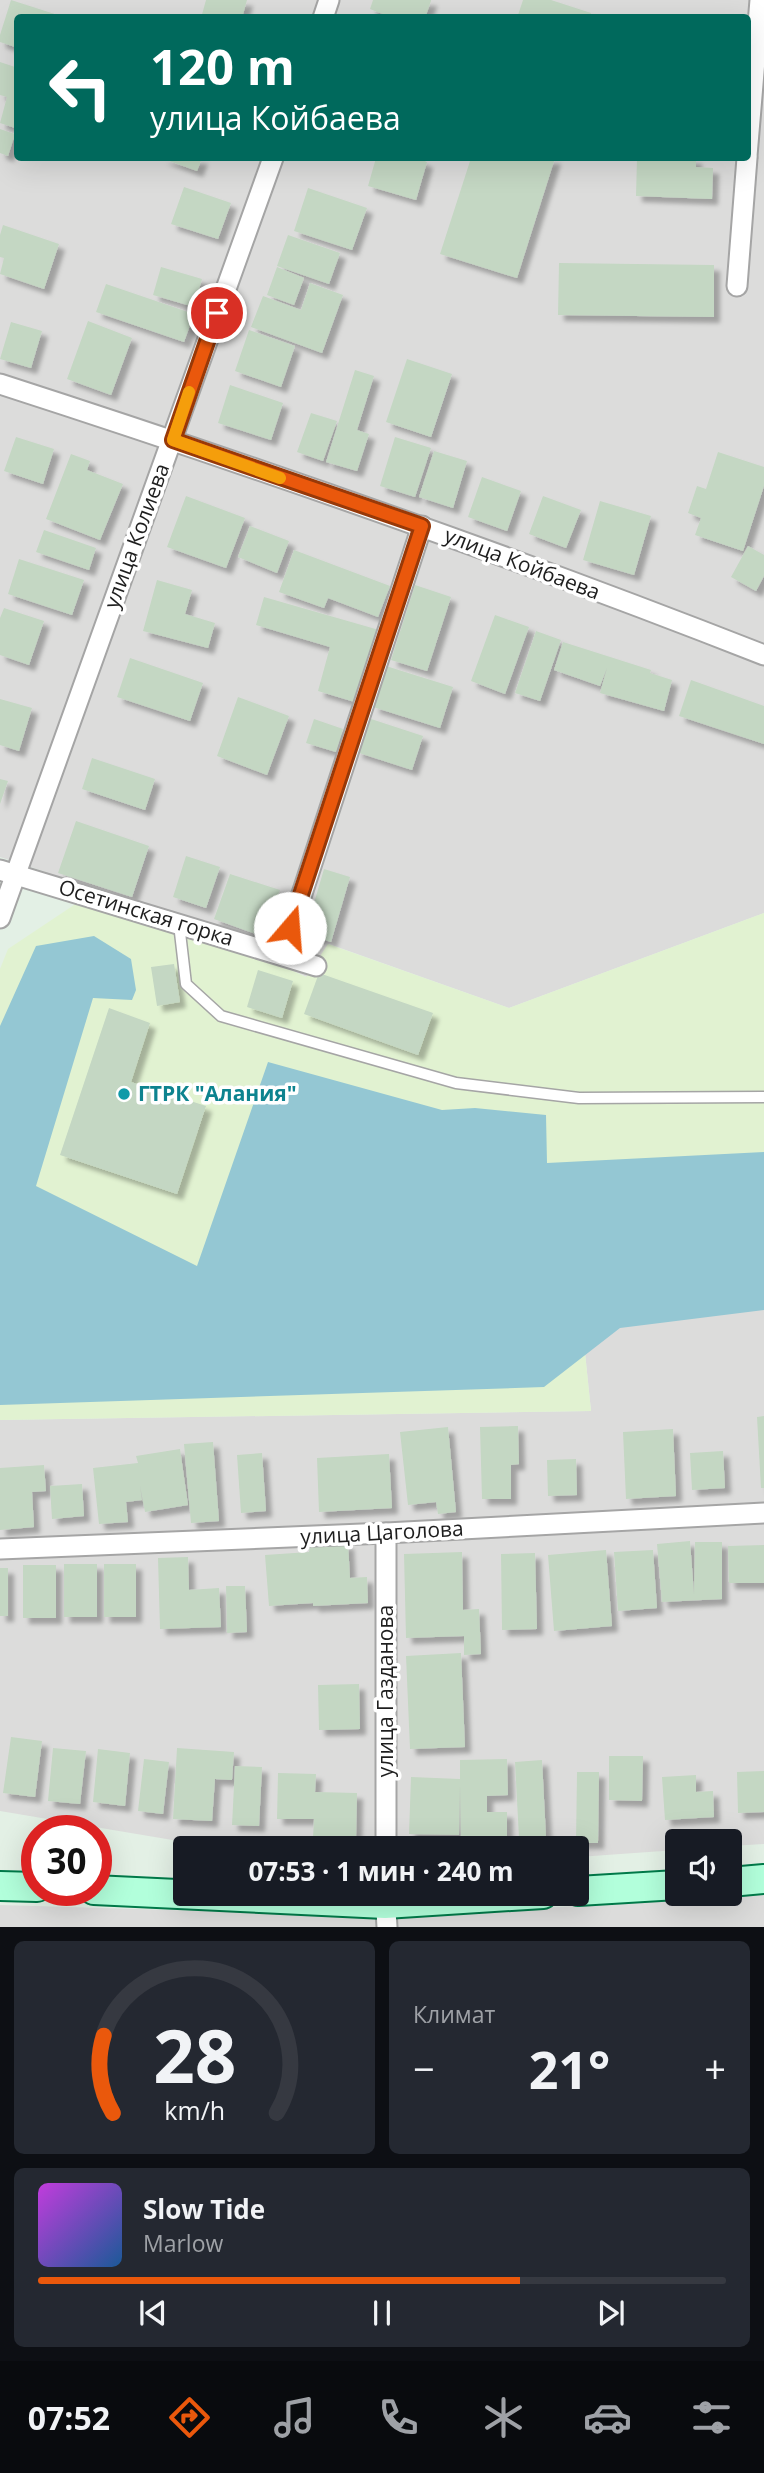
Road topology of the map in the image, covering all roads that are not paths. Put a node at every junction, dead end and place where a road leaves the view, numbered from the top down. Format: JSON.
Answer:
{"nodes":[{"id":1,"x":760,"y":0,"type":"edge"},
{"id":2,"x":751,"y":109,"type":"edge"},
{"id":3,"x":272,"y":161,"type":"edge"},
{"id":4,"x":747,"y":161,"type":"edge"},
{"id":5,"x":737,"y":286,"type":"dead end"},
{"id":6,"x":0,"y":384,"type":"edge"},
{"id":7,"x":173,"y":440,"type":"junction"},
{"id":8,"x":422,"y":526,"type":"junction"},
{"id":9,"x":764,"y":655,"type":"edge"},
{"id":10,"x":8,"y":873,"type":"edge"},
{"id":11,"x":0,"y":918,"type":"edge"},
{"id":12,"x":179,"y":923,"type":"junction"},
{"id":13,"x":282,"y":954,"type":"junction"},
{"id":14,"x":316,"y":966,"type":"dead end"},
{"id":15,"x":764,"y":1097,"type":"edge"},
{"id":16,"x":764,"y":1513,"type":"edge"},
{"id":17,"x":386,"y":1533,"type":"junction"},
{"id":18,"x":0,"y":1549,"type":"edge"},
{"id":19,"x":386,"y":1836,"type":"edge"},
{"id":20,"x":764,"y":1879,"type":"edge"},
{"id":21,"x":742,"y":1881,"type":"edge"},
{"id":22,"x":0,"y":1886,"type":"edge"},
{"id":23,"x":665,"y":1886,"type":"edge"},
{"id":24,"x":21,"y":1887,"type":"edge"},
{"id":25,"x":589,"y":1890,"type":"edge"},
{"id":26,"x":112,"y":1891,"type":"edge"},
{"id":27,"x":408,"y":1906,"type":"edge"},
{"id":28,"x":386,"y":1908,"type":"edge"}],
"edges":[{"from":1,"to":2,"type":"street"},
{"from":3,"to":7,"type":"street","name":"улица Колиева"},
{"from":4,"to":5,"type":"street"},
{"from":6,"to":7,"type":"street","name":"улица Койбаева"},
{"from":7,"to":8,"type":"street","name":"улица Койбаева"},
{"from":7,"to":10,"type":"street","name":"улица Колиева"},
{"from":8,"to":9,"type":"street","name":"улица Койбаева"},
{"from":8,"to":13,"type":"street"},
{"from":10,"to":11,"type":"street","name":"улица Колиева"},
{"from":10,"to":12,"type":"street","name":"Осетинская горка"},
{"from":12,"to":13,"type":"street","name":"Осетинская горка"},
{"from":12,"to":15,"type":"lane"},
{"from":13,"to":14,"type":"street","name":"Осетинская горка"},
{"from":16,"to":17,"type":"street","name":"улица Цаголова"},
{"from":17,"to":18,"type":"street","name":"улица Цаголова"},
{"from":17,"to":19,"type":"street","name":"улица Газданова"},
{"from":20,"to":21,"type":"main road"},
{"from":22,"to":24,"type":"main road"},
{"from":23,"to":25,"type":"main road"},
{"from":26,"to":28,"type":"main road"},
{"from":27,"to":28,"type":"main road"}]}
